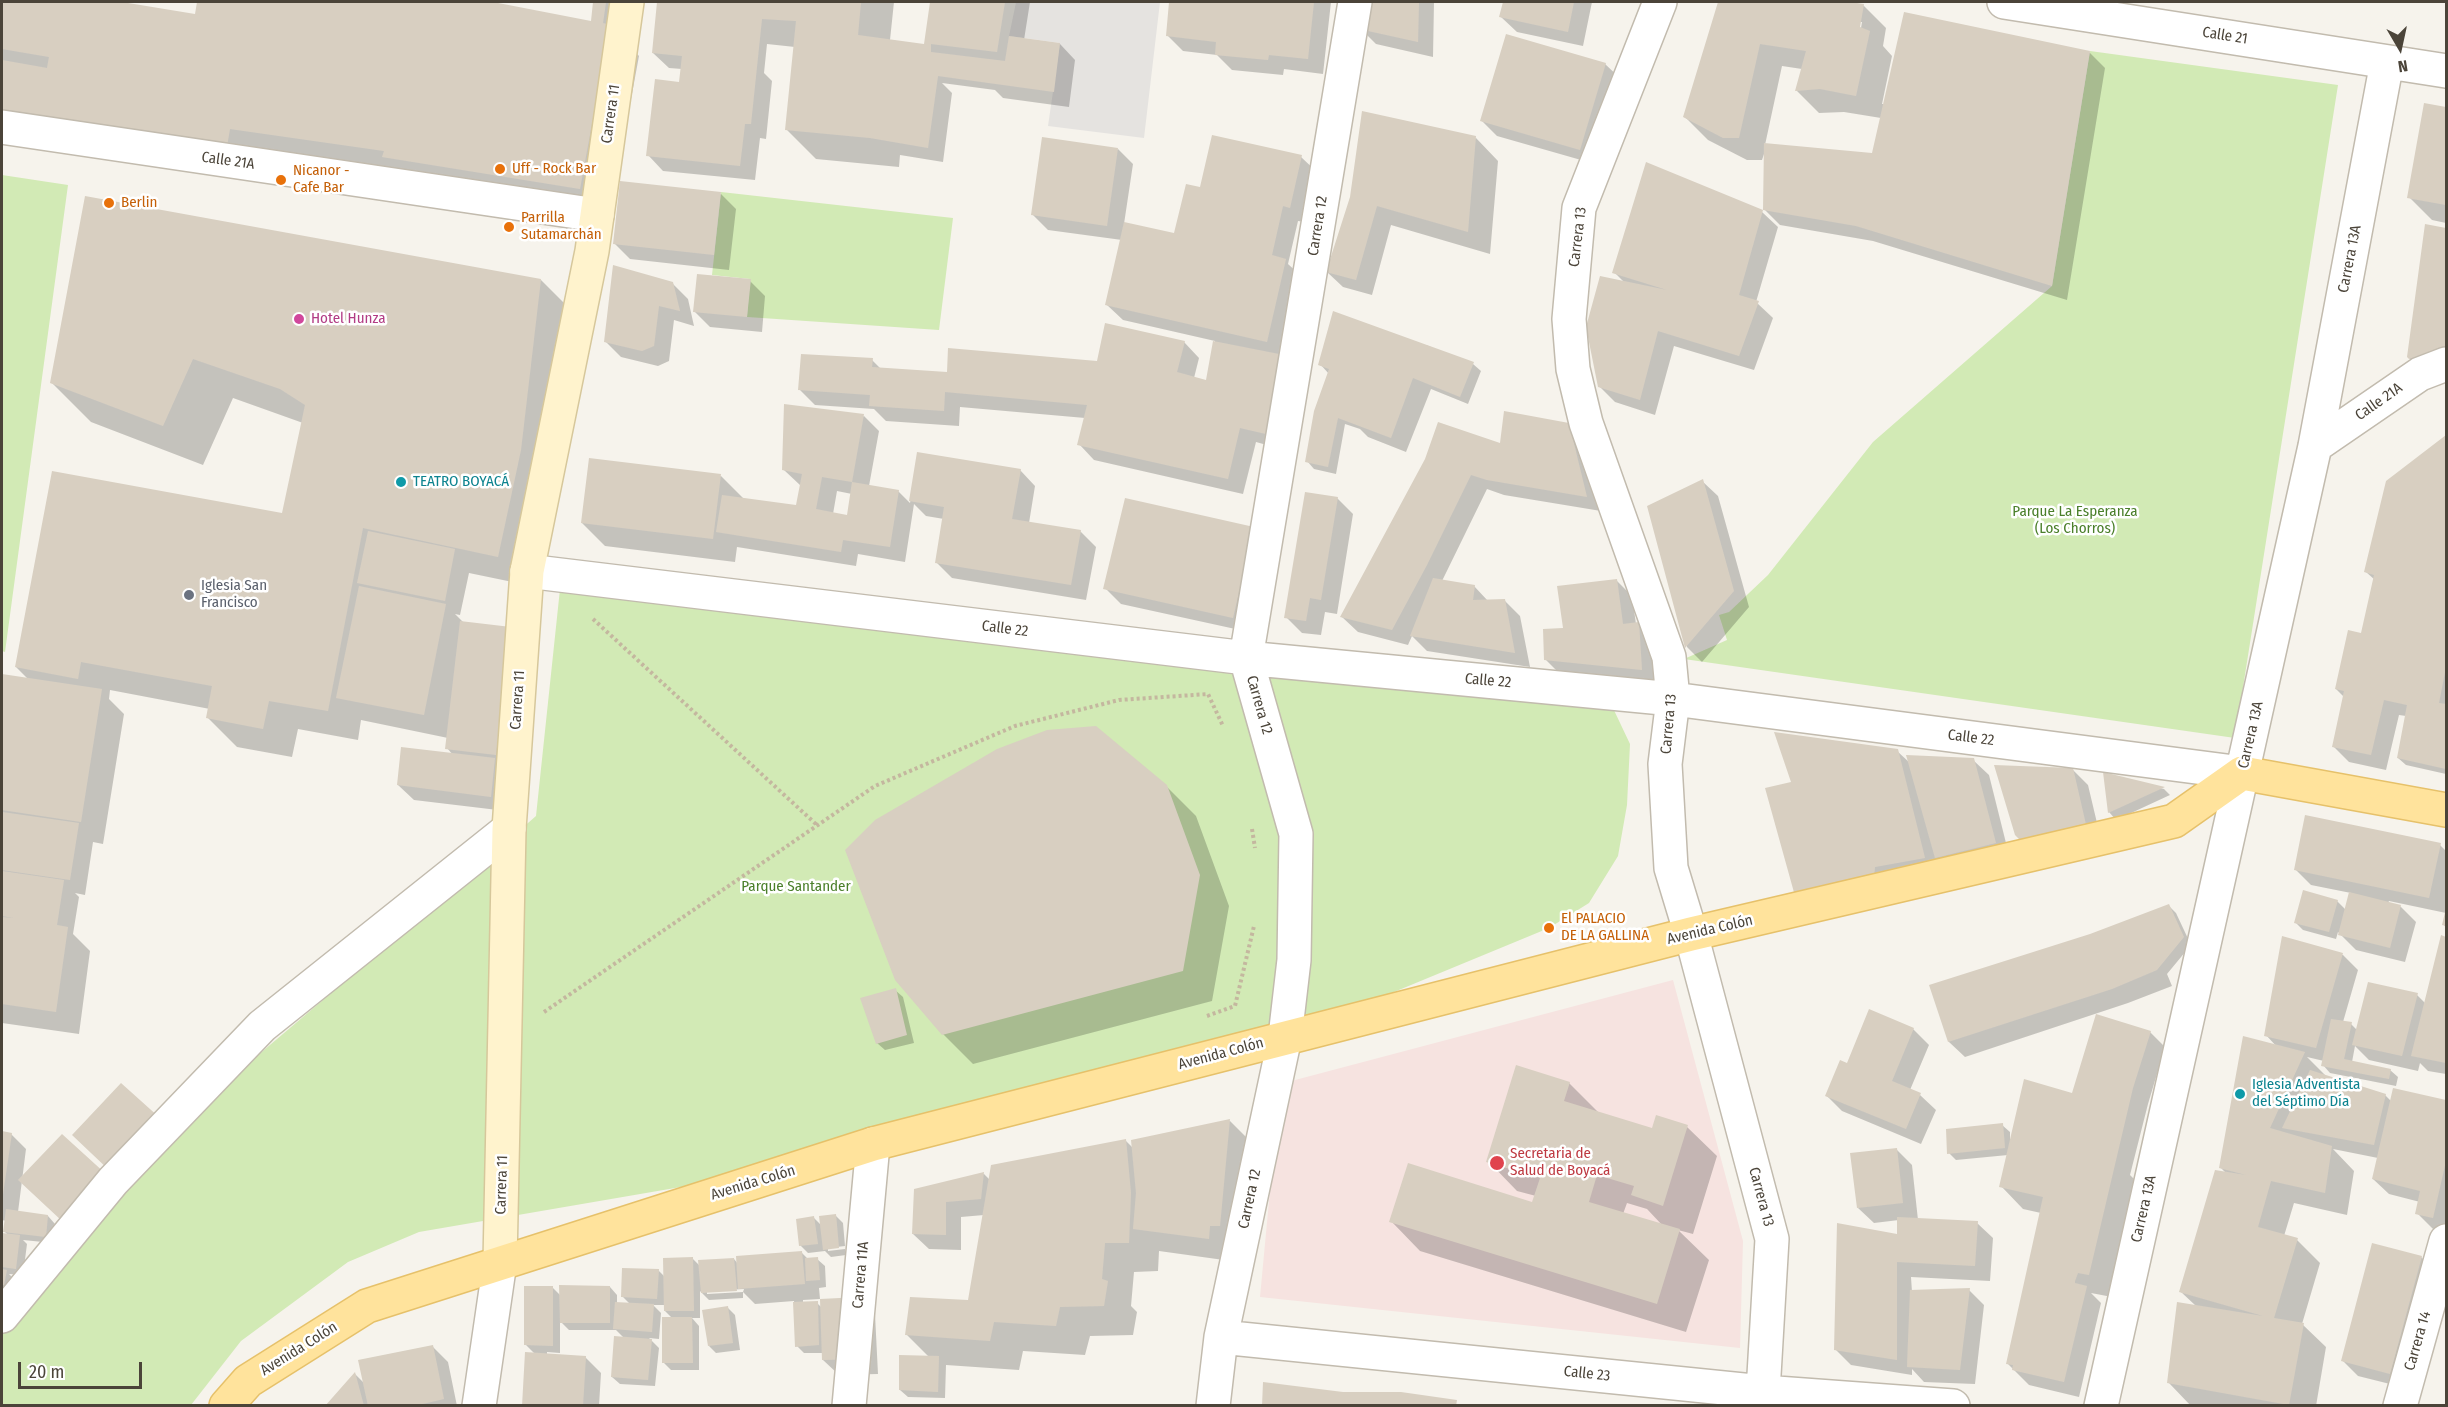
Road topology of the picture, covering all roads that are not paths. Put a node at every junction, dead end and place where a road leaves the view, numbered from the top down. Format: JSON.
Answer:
{"nodes":[{"id":1,"x":627,"y":2,"type":"edge"},
{"id":2,"x":1355,"y":2,"type":"edge"},
{"id":3,"x":1660,"y":2,"type":"edge"},
{"id":4,"x":2004,"y":2,"type":"edge"},
{"id":5,"x":2387,"y":62,"type":"junction"},
{"id":6,"x":2446,"y":71,"type":"edge"},
{"id":7,"x":2,"y":127,"type":"edge"},
{"id":8,"x":597,"y":215,"type":"junction"},
{"id":9,"x":2446,"y":364,"type":"edge"},
{"id":10,"x":2315,"y":446,"type":"junction"},
{"id":11,"x":527,"y":571,"type":"junction"},
{"id":12,"x":1246,"y":658,"type":"junction"},
{"id":13,"x":1673,"y":699,"type":"junction"},
{"id":14,"x":2242,"y":773,"type":"junction"},
{"id":15,"x":2446,"y":810,"type":"edge"},
{"id":16,"x":510,"y":829,"type":"junction"},
{"id":17,"x":1691,"y":933,"type":"junction"},
{"id":18,"x":1285,"y":1037,"type":"junction"},
{"id":19,"x":873,"y":1144,"type":"junction"},
{"id":20,"x":2446,"y":1242,"type":"edge"},
{"id":21,"x":500,"y":1262,"type":"junction"},
{"id":22,"x":2,"y":1316,"type":"edge"},
{"id":23,"x":1221,"y":1337,"type":"junction"},
{"id":24,"x":1763,"y":1392,"type":"junction"},
{"id":25,"x":226,"y":1406,"type":"edge"},
{"id":26,"x":479,"y":1406,"type":"edge"},
{"id":27,"x":849,"y":1406,"type":"edge"},
{"id":28,"x":1212,"y":1406,"type":"edge"},
{"id":29,"x":1953,"y":1406,"type":"edge"},
{"id":30,"x":2101,"y":1406,"type":"edge"},
{"id":31,"x":2400,"y":1406,"type":"edge"}],
"edges":[{"from":1,"to":8,"type":"main road","name":"Carrera 11"},
{"from":2,"to":12,"type":"street","name":"Carrera 12"},
{"from":3,"to":13,"type":"street","name":"Carrera 13"},
{"from":4,"to":5,"type":"street","name":"Calle 21"},
{"from":5,"to":6,"type":"street","name":"Calle 21"},
{"from":5,"to":10,"type":"street","name":"Carrera 13A"},
{"from":7,"to":8,"type":"street","name":"Calle 21A"},
{"from":8,"to":11,"type":"main road","name":"Carrera 11"},
{"from":9,"to":10,"type":"street","name":"Calle 21A"},
{"from":10,"to":14,"type":"street","name":"Carrera 13A"},
{"from":11,"to":12,"type":"street","name":"Calle 22"},
{"from":11,"to":16,"type":"main road","name":"Carrera 11"},
{"from":12,"to":13,"type":"street","name":"Calle 22"},
{"from":12,"to":18,"type":"street","name":"Carrera 12"},
{"from":13,"to":14,"type":"street","name":"Calle 22"},
{"from":13,"to":17,"type":"street","name":"Carrera 13"},
{"from":14,"to":15,"type":"main road","name":"Calle 22"},
{"from":14,"to":17,"type":"main road","name":"Avenida Colón"},
{"from":14,"to":30,"type":"street","name":"Carrera 13A"},
{"from":16,"to":21,"type":"main road","name":"Carrera 11"},
{"from":16,"to":22,"type":"street"},
{"from":17,"to":18,"type":"main road","name":"Avenida Colón"},
{"from":17,"to":24,"type":"street","name":"Carrera 13"},
{"from":18,"to":19,"type":"main road","name":"Avenida Colón"},
{"from":18,"to":23,"type":"street","name":"Carrera 12"},
{"from":19,"to":21,"type":"main road","name":"Avenida Colón"},
{"from":19,"to":27,"type":"street","name":"Carrera 11A"},
{"from":20,"to":31,"type":"street","name":"Carrera 14"},
{"from":21,"to":25,"type":"main road","name":"Avenida Colón"},
{"from":21,"to":26,"type":"street","name":"Carrera 11"},
{"from":23,"to":24,"type":"street","name":"Calle 23"},
{"from":23,"to":28,"type":"street","name":"Carrera 12"},
{"from":24,"to":29,"type":"street","name":"Calle 23"}]}
